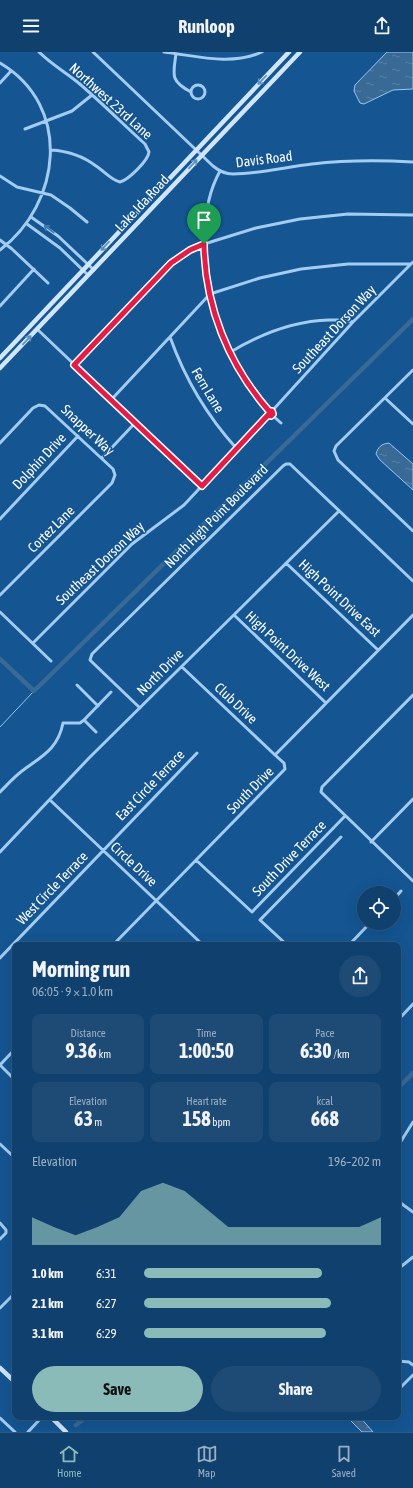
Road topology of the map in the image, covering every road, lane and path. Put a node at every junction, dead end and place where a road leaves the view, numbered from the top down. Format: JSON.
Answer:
{"nodes":[{"id":1,"x":39,"y":52,"type":"edge"},
{"id":2,"x":93,"y":52,"type":"edge"},
{"id":3,"x":164,"y":52,"type":"edge"},
{"id":4,"x":262,"y":52,"type":"edge"},
{"id":5,"x":300,"y":52,"type":"edge"},
{"id":6,"x":288,"y":53,"type":"edge"},
{"id":7,"x":176,"y":54,"type":"junction"},
{"id":8,"x":252,"y":54,"type":"edge"},
{"id":9,"x":0,"y":64,"type":"edge"},
{"id":10,"x":284,"y":69,"type":"junction"},
{"id":11,"x":11,"y":71,"type":"junction"},
{"id":12,"x":0,"y":83,"type":"edge"},
{"id":13,"x":191,"y":92,"type":"junction"},
{"id":14,"x":92,"y":95,"type":"junction"},
{"id":15,"x":46,"y":120,"type":"junction"},
{"id":16,"x":25,"y":129,"type":"dead end"},
{"id":17,"x":51,"y":150,"type":"junction"},
{"id":18,"x":196,"y":150,"type":"junction"},
{"id":19,"x":202,"y":155,"type":"junction"},
{"id":20,"x":413,"y":162,"type":"edge"},
{"id":21,"x":220,"y":171,"type":"junction"},
{"id":22,"x":0,"y":176,"type":"edge"},
{"id":23,"x":43,"y":193,"type":"junction"},
{"id":24,"x":413,"y":215,"type":"edge"},
{"id":25,"x":31,"y":217,"type":"junction"},
{"id":26,"x":87,"y":222,"type":"dead end"},
{"id":27,"x":27,"y":224,"type":"junction"},
{"id":28,"x":0,"y":240,"type":"edge"},
{"id":29,"x":204,"y":244,"type":"junction"},
{"id":30,"x":6,"y":245,"type":"junction"},
{"id":31,"x":0,"y":250,"type":"edge"},
{"id":32,"x":412,"y":263,"type":"edge"},
{"id":33,"x":88,"y":264,"type":"junction"},
{"id":34,"x":34,"y":269,"type":"junction"},
{"id":35,"x":83,"y":270,"type":"junction"},
{"id":36,"x":94,"y":270,"type":"junction"},
{"id":37,"x":88,"y":275,"type":"junction"},
{"id":38,"x":48,"y":283,"type":"dead end"},
{"id":39,"x":210,"y":294,"type":"junction"},
{"id":40,"x":0,"y":306,"type":"edge"},
{"id":41,"x":353,"y":322,"type":"junction"},
{"id":42,"x":37,"y":330,"type":"junction"},
{"id":43,"x":170,"y":337,"type":"junction"},
{"id":44,"x":229,"y":353,"type":"junction"},
{"id":45,"x":0,"y":358,"type":"edge"},
{"id":46,"x":74,"y":365,"type":"junction"},
{"id":47,"x":0,"y":368,"type":"edge"},
{"id":48,"x":413,"y":370,"type":"edge"},
{"id":49,"x":385,"y":398,"type":"junction"},
{"id":50,"x":111,"y":400,"type":"junction"},
{"id":51,"x":270,"y":413,"type":"junction"},
{"id":52,"x":135,"y":423,"type":"junction"},
{"id":53,"x":281,"y":424,"type":"dead end"},
{"id":54,"x":413,"y":424,"type":"edge"},
{"id":55,"x":78,"y":436,"type":"junction"},
{"id":56,"x":0,"y":443,"type":"edge"},
{"id":57,"x":237,"y":449,"type":"junction"},
{"id":58,"x":102,"y":458,"type":"junction"},
{"id":59,"x":115,"y":478,"type":"joint"},
{"id":60,"x":202,"y":486,"type":"junction"},
{"id":61,"x":339,"y":511,"type":"junction"},
{"id":62,"x":0,"y":519,"type":"edge"},
{"id":63,"x":413,"y":531,"type":"edge"},
{"id":64,"x":286,"y":563,"type":"junction"},
{"id":65,"x":413,"y":581,"type":"edge"},
{"id":66,"x":0,"y":595,"type":"edge"},
{"id":67,"x":0,"y":612,"type":"edge"},
{"id":68,"x":234,"y":615,"type":"junction"},
{"id":69,"x":413,"y":615,"type":"edge"},
{"id":70,"x":33,"y":643,"type":"junction"},
{"id":71,"x":378,"y":650,"type":"junction"},
{"id":72,"x":51,"y":661,"type":"dead end"},
{"id":73,"x":182,"y":667,"type":"junction"},
{"id":74,"x":78,"y":685,"type":"dead end"},
{"id":75,"x":111,"y":692,"type":"dead end"},
{"id":76,"x":413,"y":695,"type":"edge"},
{"id":77,"x":326,"y":703,"type":"junction"},
{"id":78,"x":98,"y":706,"type":"junction"},
{"id":79,"x":140,"y":708,"type":"junction"},
{"id":80,"x":84,"y":720,"type":"junction"},
{"id":81,"x":96,"y":732,"type":"dead end"},
{"id":82,"x":197,"y":753,"type":"dead end"},
{"id":83,"x":275,"y":755,"type":"junction"},
{"id":84,"x":0,"y":792,"type":"edge"},
{"id":85,"x":413,"y":799,"type":"edge"},
{"id":86,"x":50,"y":800,"type":"junction"},
{"id":87,"x":345,"y":816,"type":"junction"},
{"id":88,"x":341,"y":837,"type":"dead end"},
{"id":89,"x":371,"y":842,"type":"junction"},
{"id":90,"x":103,"y":850,"type":"junction"},
{"id":91,"x":0,"y":852,"type":"edge"},
{"id":92,"x":196,"y":860,"type":"junction"},
{"id":93,"x":413,"y":881,"type":"edge"},
{"id":94,"x":156,"y":900,"type":"junction"},
{"id":95,"x":363,"y":930,"type":"edge"},
{"id":96,"x":117,"y":941,"type":"edge"},
{"id":97,"x":15,"y":942,"type":"edge"},
{"id":98,"x":200,"y":942,"type":"edge"},
{"id":99,"x":284,"y":942,"type":"edge"},
{"id":100,"x":352,"y":942,"type":"edge"},
{"id":101,"x":12,"y":945,"type":"edge"},
{"id":102,"x":0,"y":958,"type":"edge"},
{"id":103,"x":413,"y":1004,"type":"edge"},
{"id":104,"x":401,"y":1017,"type":"edge"},
{"id":105,"x":12,"y":1052,"type":"edge"},
{"id":106,"x":0,"y":1065,"type":"edge"},
{"id":107,"x":12,"y":1077,"type":"edge"},
{"id":108,"x":413,"y":1122,"type":"edge"},
{"id":109,"x":401,"y":1141,"type":"edge"},
{"id":110,"x":0,"y":1144,"type":"edge"},
{"id":111,"x":12,"y":1155,"type":"edge"},
{"id":112,"x":401,"y":1203,"type":"edge"},
{"id":113,"x":412,"y":1211,"type":"edge"},
{"id":114,"x":0,"y":1223,"type":"edge"},
{"id":115,"x":0,"y":1239,"type":"edge"},
{"id":116,"x":413,"y":1257,"type":"edge"},
{"id":117,"x":401,"y":1267,"type":"edge"},
{"id":118,"x":12,"y":1296,"type":"edge"},
{"id":119,"x":0,"y":1308,"type":"edge"},
{"id":120,"x":401,"y":1361,"type":"edge"},
{"id":121,"x":412,"y":1364,"type":"edge"},
{"id":122,"x":0,"y":1368,"type":"edge"},
{"id":123,"x":413,"y":1375,"type":"edge"},
{"id":124,"x":12,"y":1379,"type":"edge"},
{"id":125,"x":401,"y":1387,"type":"edge"},
{"id":126,"x":0,"y":1418,"type":"edge"},
{"id":127,"x":39,"y":1420,"type":"edge"},
{"id":128,"x":54,"y":1420,"type":"edge"},
{"id":129,"x":15,"y":1432,"type":"edge"},
{"id":130,"x":28,"y":1432,"type":"edge"},
{"id":131,"x":66,"y":1432,"type":"edge"}],
"edges":[{"from":1,"to":14,"type":"street","name":"Northwest 23rd Lane"},
{"from":2,"to":18,"type":"street","name":"Davis Road"},
{"from":3,"to":7,"type":"street"},
{"from":4,"to":8,"type":"street"},
{"from":5,"to":10,"type":"street","name":"Lake Ida Road"},
{"from":6,"to":10,"type":"street"},
{"from":6,"to":18,"type":"street","name":"Lake Ida Road","one_way":true},
{"from":7,"to":8,"type":"street"},
{"from":7,"to":13,"type":"street"},
{"from":9,"to":11,"type":"street"},
{"from":10,"to":19,"type":"street","name":"Lake Ida Road"},
{"from":11,"to":12,"type":"street"},
{"from":11,"to":15,"type":"street"},
{"from":13,"to":13,"type":"street"},
{"from":14,"to":15,"type":"street"},
{"from":14,"to":17,"type":"street","name":"Northwest 23rd Lane"},
{"from":15,"to":16,"type":"street"},
{"from":15,"to":17,"type":"street"},
{"from":17,"to":23,"type":"street"},
{"from":18,"to":19,"type":"street","name":"Davis Road"},
{"from":18,"to":33,"type":"street","name":"Lake Ida Road","one_way":true},
{"from":19,"to":21,"type":"street","name":"Davis Road"},
{"from":36,"to":19,"type":"street","name":"Lake Ida Road","one_way":true},
{"from":20,"to":21,"type":"street","name":"Davis Road"},
{"from":21,"to":29,"type":"street"},
{"from":22,"to":23,"type":"street"},
{"from":23,"to":25,"type":"street"},
{"from":23,"to":26,"type":"street"},
{"from":24,"to":29,"type":"street"},
{"from":25,"to":27,"type":"street"},
{"from":33,"to":25,"type":"street","one_way":true},
{"from":27,"to":30,"type":"street"},
{"from":27,"to":35,"type":"street"},
{"from":28,"to":30,"type":"street"},
{"from":29,"to":39,"type":"street"},
{"from":29,"to":46,"type":"street"},
{"from":30,"to":31,"type":"street"},
{"from":30,"to":34,"type":"street"},
{"from":32,"to":39,"type":"street"},
{"from":32,"to":41,"type":"street","name":"Southeast Dorson Way"},
{"from":33,"to":35,"type":"street","name":"Lake Ida Road"},
{"from":33,"to":36,"type":"street"},
{"from":34,"to":38,"type":"street"},
{"from":34,"to":40,"type":"street"},
{"from":35,"to":37,"type":"street"},
{"from":35,"to":45,"type":"street","name":"Lake Ida Road"},
{"from":36,"to":37,"type":"street","name":"Lake Ida Road"},
{"from":37,"to":42,"type":"street","name":"Lake Ida Road"},
{"from":39,"to":43,"type":"street"},
{"from":39,"to":44,"type":"street"},
{"from":41,"to":44,"type":"street"},
{"from":41,"to":51,"type":"street","name":"Southeast Dorson Way"},
{"from":42,"to":46,"type":"street"},
{"from":47,"to":42,"type":"street","name":"Lake Ida Road","one_way":true},
{"from":43,"to":50,"type":"street"},
{"from":43,"to":57,"type":"street","name":"Fern Lane"},
{"from":44,"to":51,"type":"street"},
{"from":46,"to":50,"type":"street"},
{"from":48,"to":49,"type":"street"},
{"from":49,"to":54,"type":"street"},
{"from":49,"to":63,"type":"street"},
{"from":50,"to":52,"type":"street"},
{"from":51,"to":53,"type":"street"},
{"from":51,"to":57,"type":"street","name":"Southeast Dorson Way"},
{"from":52,"to":58,"type":"street"},
{"from":52,"to":60,"type":"street"},
{"from":55,"to":56,"type":"street","name":"Snapper Way"},
{"from":55,"to":58,"type":"street","name":"Snapper Way"},
{"from":55,"to":62,"type":"street","name":"Dolphin Drive"},
{"from":57,"to":60,"type":"street","name":"Southeast Dorson Way"},
{"from":58,"to":59,"type":"street","name":"Snapper Way"},
{"from":59,"to":66,"type":"street","name":"Cortez Lane"},
{"from":60,"to":70,"type":"street","name":"Southeast Dorson Way"},
{"from":61,"to":64,"type":"street","name":"North Drive"},
{"from":61,"to":65,"type":"street","name":"North High Point Boulevard"},
{"from":61,"to":79,"type":"street","name":"North High Point Boulevard"},
{"from":64,"to":68,"type":"street","name":"North Drive"},
{"from":64,"to":71,"type":"street","name":"High Point Drive East"},
{"from":67,"to":70,"type":"street"},
{"from":68,"to":73,"type":"street","name":"North Drive"},
{"from":68,"to":77,"type":"street","name":"High Point Drive West"},
{"from":69,"to":71,"type":"street","name":"South Drive"},
{"from":70,"to":72,"type":"street"},
{"from":71,"to":77,"type":"street","name":"South Drive"},
{"from":73,"to":79,"type":"street","name":"North Drive"},
{"from":73,"to":83,"type":"street","name":"Club Drive"},
{"from":74,"to":78,"type":"street"},
{"from":75,"to":78,"type":"street"},
{"from":76,"to":87,"type":"street"},
{"from":77,"to":83,"type":"street","name":"South Drive"},
{"from":78,"to":80,"type":"street"},
{"from":79,"to":86,"type":"street","name":"North Drive"},
{"from":80,"to":81,"type":"street"},
{"from":80,"to":84,"type":"street"},
{"from":82,"to":90,"type":"street","name":"East Circle Terrace"},
{"from":83,"to":92,"type":"street","name":"South Drive"},
{"from":85,"to":89,"type":"street"},
{"from":86,"to":90,"type":"street","name":"Circle Drive"},
{"from":86,"to":91,"type":"street","name":"North Drive"},
{"from":87,"to":89,"type":"street"},
{"from":87,"to":92,"type":"street","name":"South Drive Terrace"},
{"from":88,"to":99,"type":"street"},
{"from":89,"to":93,"type":"street"},
{"from":90,"to":94,"type":"street","name":"Circle Drive"},
{"from":90,"to":97,"type":"street","name":"West Circle Terrace"},
{"from":92,"to":94,"type":"street","name":"South Drive"},
{"from":94,"to":96,"type":"street","name":"South Drive"},
{"from":94,"to":98,"type":"street","name":"Circle Drive"},
{"from":95,"to":100,"type":"street"},
{"from":101,"to":102,"type":"street","name":"West Circle Terrace"},
{"from":103,"to":104,"type":"street"},
{"from":105,"to":106,"type":"street"},
{"from":106,"to":107,"type":"street"},
{"from":108,"to":109,"type":"street"},
{"from":110,"to":111,"type":"street"},
{"from":112,"to":113,"type":"street"},
{"from":114,"to":115,"type":"street"},
{"from":116,"to":117,"type":"street"},
{"from":118,"to":119,"type":"street"},
{"from":120,"to":121,"type":"street"},
{"from":122,"to":124,"type":"street"},
{"from":123,"to":125,"type":"street"},
{"from":126,"to":129,"type":"street"},
{"from":127,"to":130,"type":"street"},
{"from":128,"to":131,"type":"street"}]}
